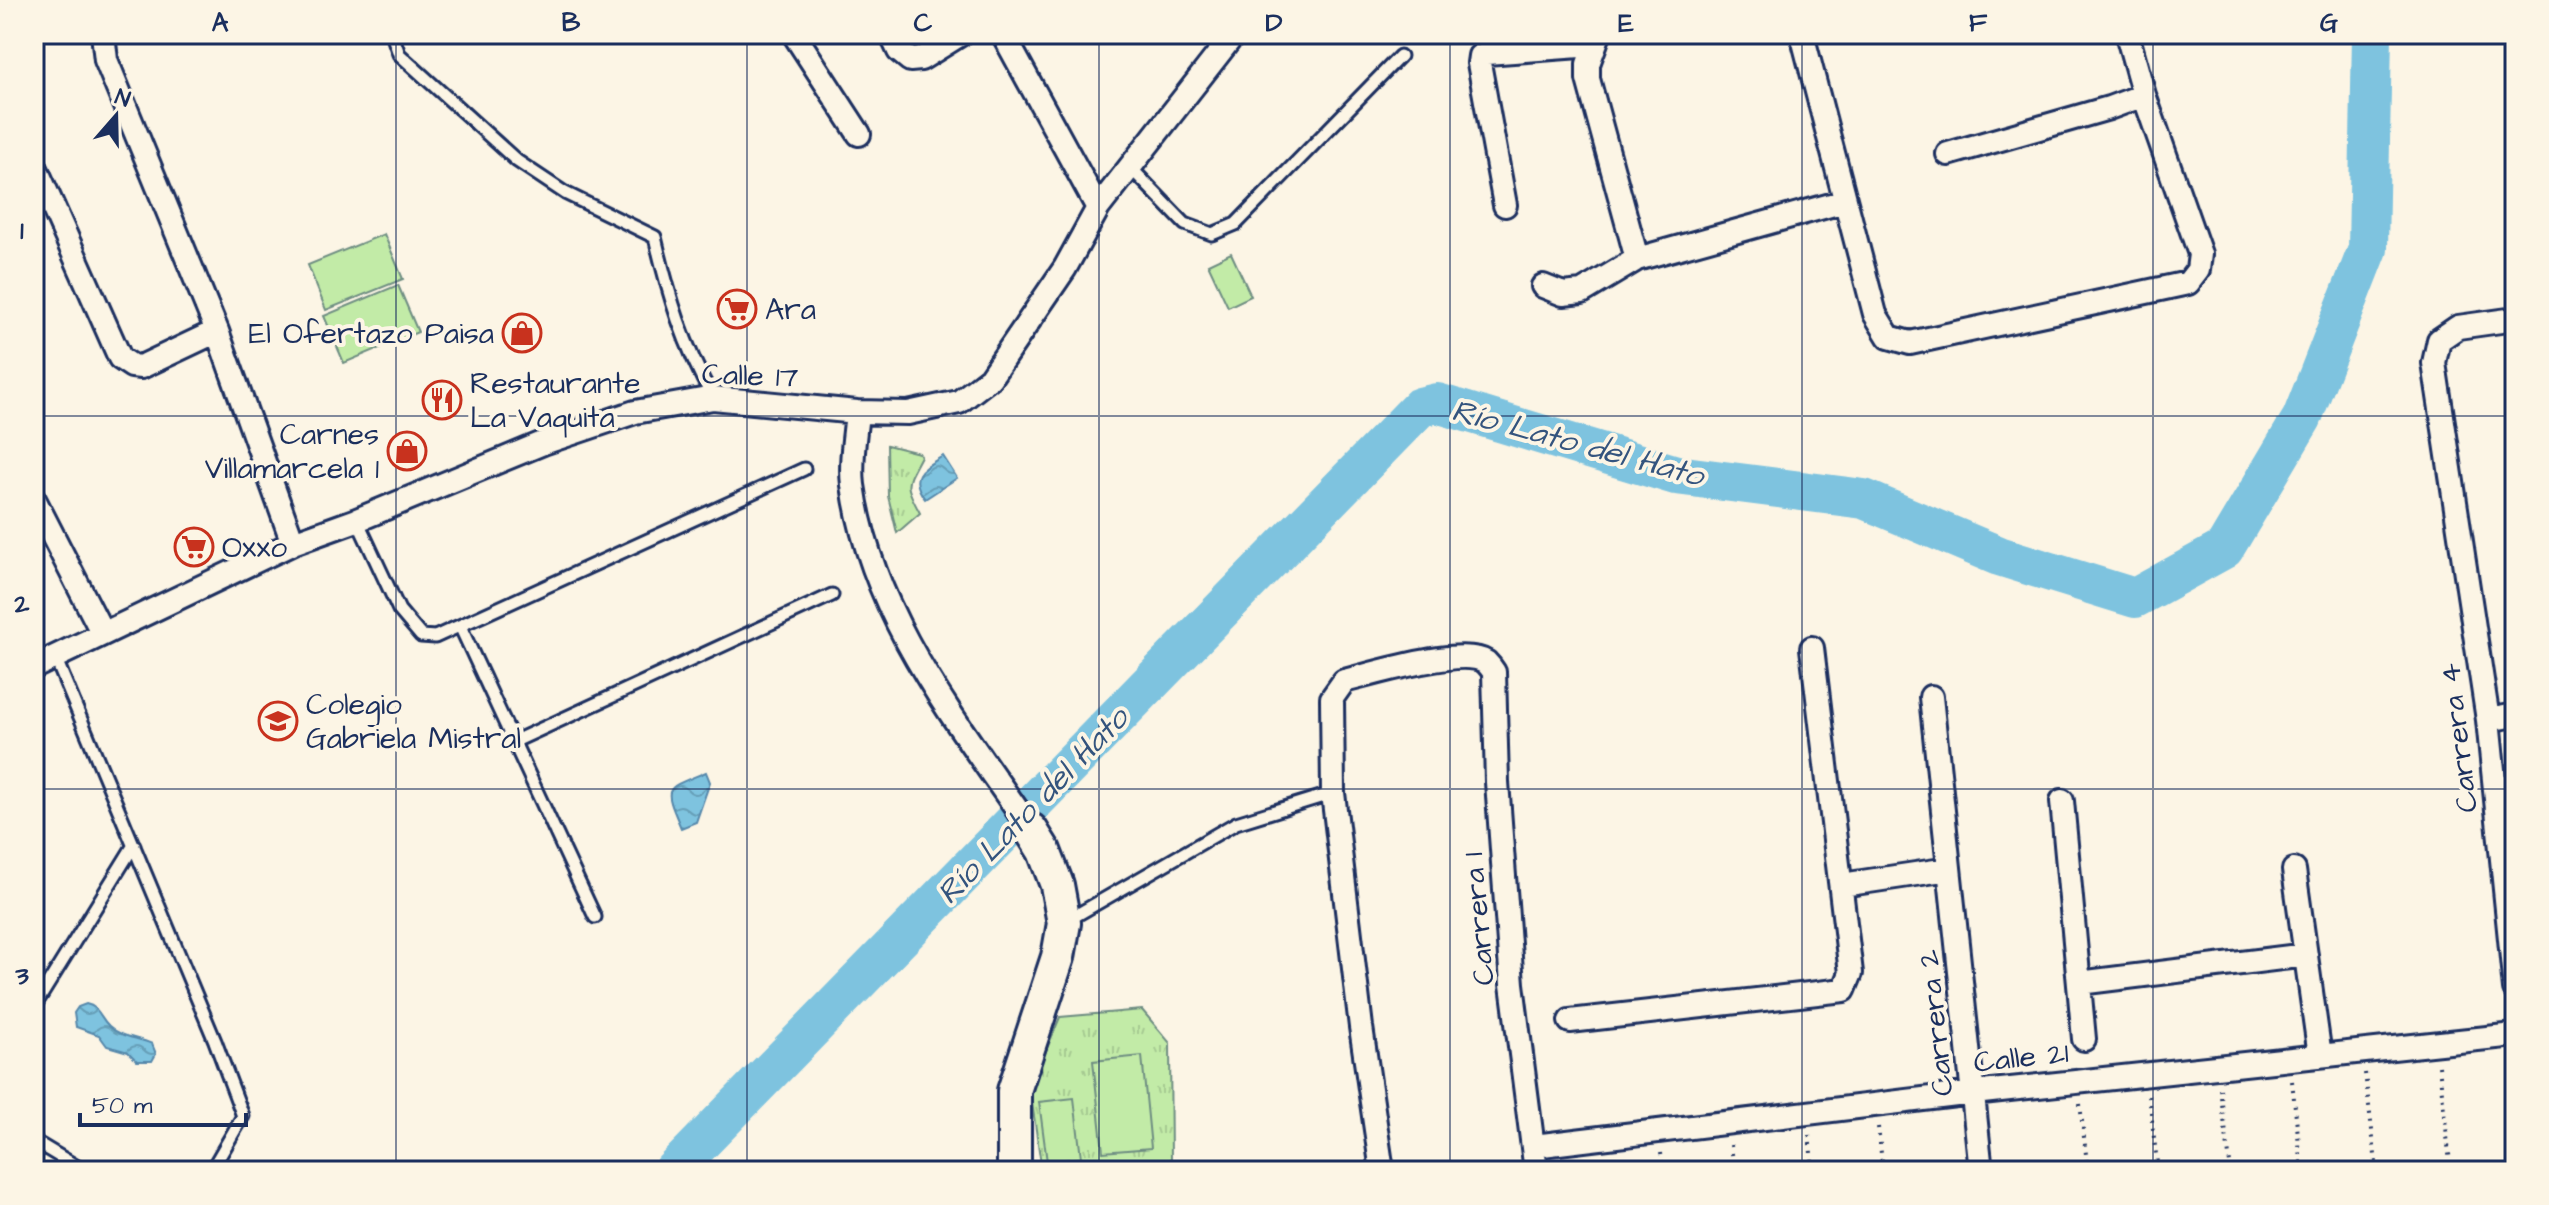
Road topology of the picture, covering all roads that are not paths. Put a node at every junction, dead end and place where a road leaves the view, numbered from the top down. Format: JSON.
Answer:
{"nodes":[{"id":1,"x":103,"y":34,"type":"edge"},
{"id":2,"x":392,"y":34,"type":"edge"},
{"id":3,"x":794,"y":34,"type":"edge"},
{"id":4,"x":891,"y":34,"type":"edge"},
{"id":5,"x":961,"y":34,"type":"edge"},
{"id":6,"x":1003,"y":34,"type":"edge"},
{"id":7,"x":1802,"y":34,"type":"edge"},
{"id":8,"x":2127,"y":34,"type":"edge"},
{"id":9,"x":1226,"y":38,"type":"edge"},
{"id":10,"x":1597,"y":38,"type":"edge"},
{"id":11,"x":1400,"y":56,"type":"dead end"},
{"id":12,"x":2144,"y":95,"type":"junction"},
{"id":13,"x":859,"y":134,"type":"dead end"},
{"id":14,"x":1948,"y":154,"type":"dead end"},
{"id":15,"x":34,"y":164,"type":"edge"},
{"id":16,"x":1129,"y":166,"type":"junction"},
{"id":17,"x":1845,"y":201,"type":"junction"},
{"id":18,"x":1505,"y":205,"type":"dead end"},
{"id":19,"x":1098,"y":208,"type":"junction"},
{"id":20,"x":1637,"y":259,"type":"junction"},
{"id":21,"x":1543,"y":286,"type":"dead end"},
{"id":22,"x":2515,"y":319,"type":"edge"},
{"id":23,"x":217,"y":331,"type":"junction"},
{"id":24,"x":713,"y":398,"type":"junction"},
{"id":25,"x":857,"y":412,"type":"junction"},
{"id":26,"x":804,"y":469,"type":"dead end"},
{"id":27,"x":34,"y":499,"type":"edge"},
{"id":28,"x":357,"y":520,"type":"junction"},
{"id":29,"x":293,"y":543,"type":"junction"},
{"id":30,"x":832,"y":595,"type":"dead end"},
{"id":31,"x":460,"y":626,"type":"junction"},
{"id":32,"x":103,"y":634,"type":"junction"},
{"id":33,"x":1812,"y":648,"type":"dead end"},
{"id":34,"x":55,"y":657,"type":"junction"},
{"id":35,"x":34,"y":667,"type":"edge"},
{"id":36,"x":1931,"y":697,"type":"dead end"},
{"id":37,"x":2515,"y":715,"type":"edge"},
{"id":38,"x":2488,"y":720,"type":"junction"},
{"id":39,"x":513,"y":742,"type":"junction"},
{"id":40,"x":1333,"y":793,"type":"junction"},
{"id":41,"x":2062,"y":801,"type":"dead end"},
{"id":42,"x":1031,"y":830,"type":"joint"},
{"id":43,"x":134,"y":845,"type":"junction"},
{"id":44,"x":1949,"y":869,"type":"junction"},
{"id":45,"x":2294,"y":870,"type":"dead end"},
{"id":46,"x":1842,"y":885,"type":"junction"},
{"id":47,"x":595,"y":917,"type":"dead end"},
{"id":48,"x":1064,"y":923,"type":"junction"},
{"id":49,"x":2306,"y":955,"type":"junction"},
{"id":50,"x":2079,"y":983,"type":"junction"},
{"id":51,"x":2515,"y":989,"type":"edge"},
{"id":52,"x":37,"y":1002,"type":"dead end"},
{"id":53,"x":1570,"y":1021,"type":"dead end"},
{"id":54,"x":2515,"y":1035,"type":"edge"},
{"id":55,"x":2084,"y":1039,"type":"dead end"},
{"id":56,"x":2320,"y":1056,"type":"junction"},
{"id":57,"x":1973,"y":1093,"type":"junction"},
{"id":58,"x":34,"y":1141,"type":"edge"},
{"id":59,"x":1534,"y":1146,"type":"junction"},
{"id":60,"x":1382,"y":1164,"type":"edge"},
{"id":61,"x":84,"y":1171,"type":"edge"},
{"id":62,"x":211,"y":1171,"type":"edge"},
{"id":63,"x":1014,"y":1171,"type":"edge"},
{"id":64,"x":1536,"y":1171,"type":"edge"},
{"id":65,"x":1981,"y":1171,"type":"edge"}],
"edges":[{"from":1,"to":23,"type":"street"},
{"from":2,"to":24,"type":"lane"},
{"from":3,"to":13,"type":"street"},
{"from":4,"to":5,"type":"street"},
{"from":6,"to":19,"type":"street"},
{"from":7,"to":17,"type":"street"},
{"from":8,"to":12,"type":"street"},
{"from":9,"to":16,"type":"street","name":"Calle 17"},
{"from":10,"to":18,"type":"street"},
{"from":10,"to":20,"type":"street"},
{"from":11,"to":16,"type":"lane"},
{"from":12,"to":14,"type":"street"},
{"from":12,"to":17,"type":"street"},
{"from":15,"to":23,"type":"street"},
{"from":16,"to":19,"type":"street","name":"Calle 17"},
{"from":17,"to":20,"type":"street"},
{"from":19,"to":25,"type":"street","name":"Calle 17"},
{"from":20,"to":21,"type":"street"},
{"from":22,"to":38,"type":"street","name":"Carrera 4"},
{"from":23,"to":29,"type":"street"},
{"from":24,"to":25,"type":"street","name":"Calle 17"},
{"from":24,"to":28,"type":"street","name":"Calle 17"},
{"from":25,"to":42,"type":"street"},
{"from":26,"to":31,"type":"lane"},
{"from":27,"to":32,"type":"street"},
{"from":28,"to":29,"type":"street","name":"Calle 17"},
{"from":28,"to":31,"type":"lane"},
{"from":29,"to":32,"type":"street","name":"Calle 17"},
{"from":30,"to":39,"type":"lane"},
{"from":31,"to":39,"type":"lane"},
{"from":32,"to":34,"type":"street","name":"Calle 17"},
{"from":33,"to":46,"type":"street"},
{"from":34,"to":35,"type":"street","name":"Calle 17"},
{"from":34,"to":43,"type":"lane"},
{"from":36,"to":44,"type":"street","name":"Carrera 2"},
{"from":37,"to":38,"type":"street"},
{"from":38,"to":51,"type":"street","name":"Carrera 4"},
{"from":39,"to":47,"type":"lane"},
{"from":40,"to":48,"type":"lane"},
{"from":40,"to":59,"type":"street","name":"Carrera 1"},
{"from":40,"to":60,"type":"street"},
{"from":41,"to":50,"type":"street"},
{"from":42,"to":48,"type":"street"},
{"from":43,"to":52,"type":"lane"},
{"from":43,"to":62,"type":"lane"},
{"from":44,"to":46,"type":"street"},
{"from":44,"to":57,"type":"street","name":"Carrera 2"},
{"from":45,"to":49,"type":"street"},
{"from":46,"to":53,"type":"street"},
{"from":48,"to":63,"type":"street"},
{"from":49,"to":50,"type":"street"},
{"from":49,"to":56,"type":"street"},
{"from":50,"to":55,"type":"street"},
{"from":54,"to":56,"type":"street","name":"Calle 21"},
{"from":56,"to":57,"type":"street","name":"Calle 21"},
{"from":57,"to":59,"type":"street","name":"Calle 21"},
{"from":57,"to":65,"type":"street","name":"Carrera 2"},
{"from":58,"to":61,"type":"lane"},
{"from":59,"to":64,"type":"street","name":"Carrera 1"}]}
